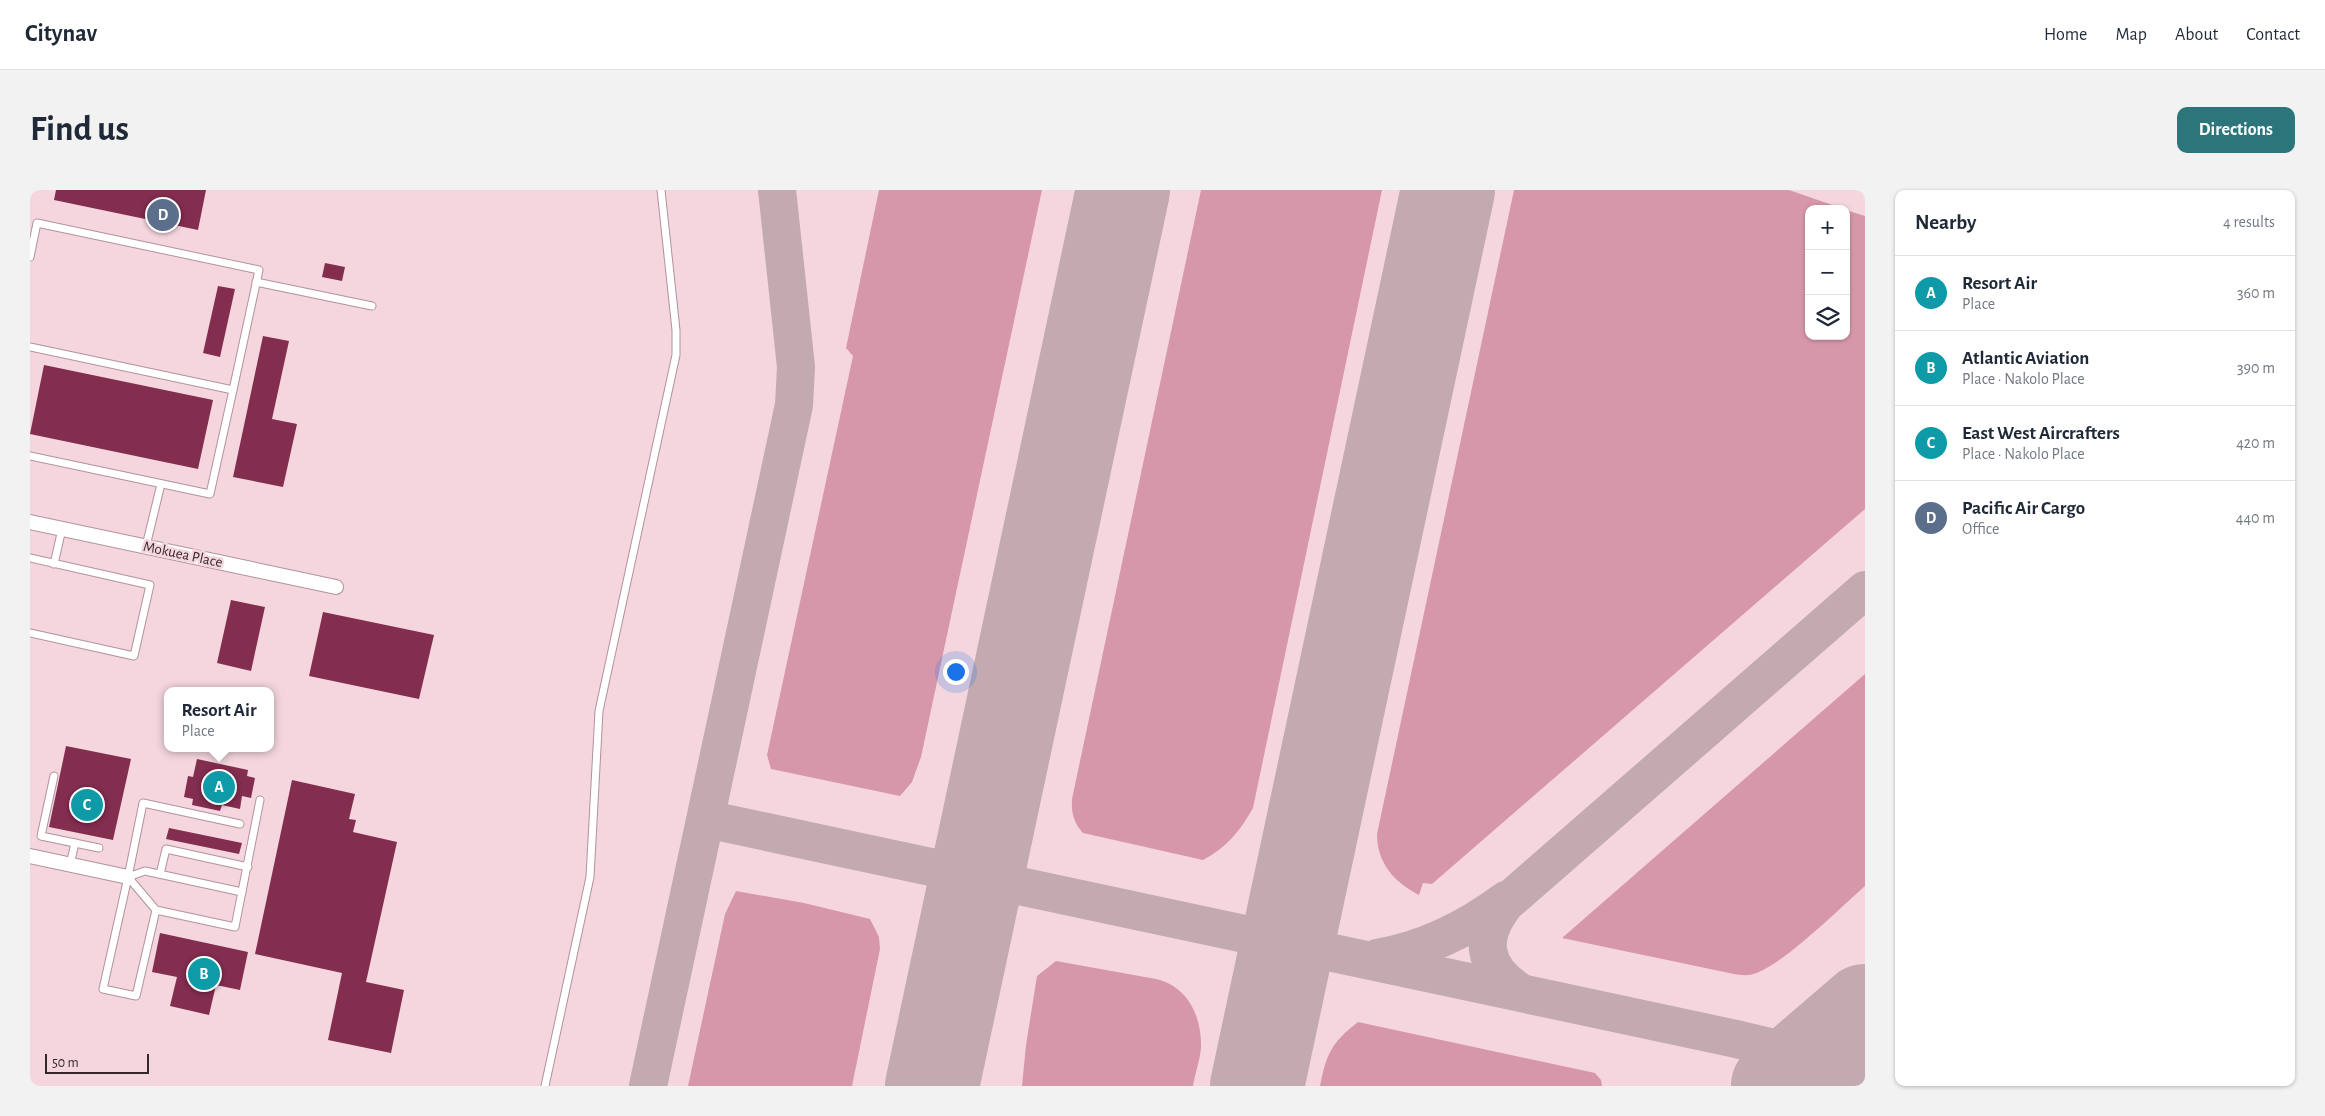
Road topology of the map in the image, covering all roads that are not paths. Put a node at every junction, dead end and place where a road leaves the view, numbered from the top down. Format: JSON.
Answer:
{"nodes":[{"id":1,"x":661,"y":190,"type":"edge"},
{"id":2,"x":30,"y":257,"type":"edge"},
{"id":3,"x":256,"y":282,"type":"junction"},
{"id":4,"x":372,"y":306,"type":"dead end"},
{"id":5,"x":30,"y":347,"type":"edge"},
{"id":6,"x":232,"y":390,"type":"junction"},
{"id":7,"x":30,"y":456,"type":"edge"},
{"id":8,"x":161,"y":484,"type":"junction"},
{"id":9,"x":30,"y":522,"type":"edge"},
{"id":10,"x":62,"y":529,"type":"junction"},
{"id":11,"x":146,"y":546,"type":"junction"},
{"id":12,"x":30,"y":558,"type":"edge"},
{"id":13,"x":54,"y":564,"type":"junction"},
{"id":14,"x":336,"y":587,"type":"dead end"},
{"id":15,"x":30,"y":633,"type":"edge"},
{"id":16,"x":54,"y":776,"type":"dead end"},
{"id":17,"x":260,"y":800,"type":"dead end"},
{"id":18,"x":240,"y":824,"type":"dead end"},
{"id":19,"x":75,"y":843,"type":"junction"},
{"id":20,"x":99,"y":848,"type":"dead end"},
{"id":21,"x":30,"y":856,"type":"edge"},
{"id":22,"x":70,"y":865,"type":"junction"},
{"id":23,"x":248,"y":867,"type":"junction"},
{"id":24,"x":160,"y":874,"type":"junction"},
{"id":25,"x":128,"y":878,"type":"junction"},
{"id":26,"x":242,"y":892,"type":"junction"},
{"id":27,"x":156,"y":910,"type":"junction"},
{"id":28,"x":545,"y":1086,"type":"edge"}],
"edges":[{"from":1,"to":28,"type":"lane"},
{"from":2,"to":3,"type":"lane"},
{"from":3,"to":4,"type":"lane"},
{"from":3,"to":6,"type":"lane"},
{"from":5,"to":6,"type":"lane"},
{"from":6,"to":8,"type":"lane"},
{"from":7,"to":8,"type":"lane"},
{"from":8,"to":11,"type":"lane"},
{"from":9,"to":10,"type":"street","name":"Mokuea Place"},
{"from":10,"to":11,"type":"street","name":"Mokuea Place"},
{"from":10,"to":13,"type":"lane"},
{"from":11,"to":14,"type":"street","name":"Mokuea Place"},
{"from":12,"to":13,"type":"lane"},
{"from":13,"to":15,"type":"lane"},
{"from":16,"to":19,"type":"lane"},
{"from":17,"to":23,"type":"lane"},
{"from":18,"to":25,"type":"lane"},
{"from":19,"to":20,"type":"lane"},
{"from":19,"to":22,"type":"lane"},
{"from":21,"to":22,"type":"street"},
{"from":22,"to":25,"type":"street"},
{"from":23,"to":24,"type":"lane"},
{"from":23,"to":26,"type":"lane"},
{"from":24,"to":25,"type":"lane"},
{"from":24,"to":26,"type":"lane"},
{"from":25,"to":27,"type":"lane"},
{"from":25,"to":27,"type":"lane"},
{"from":26,"to":27,"type":"lane"}]}
